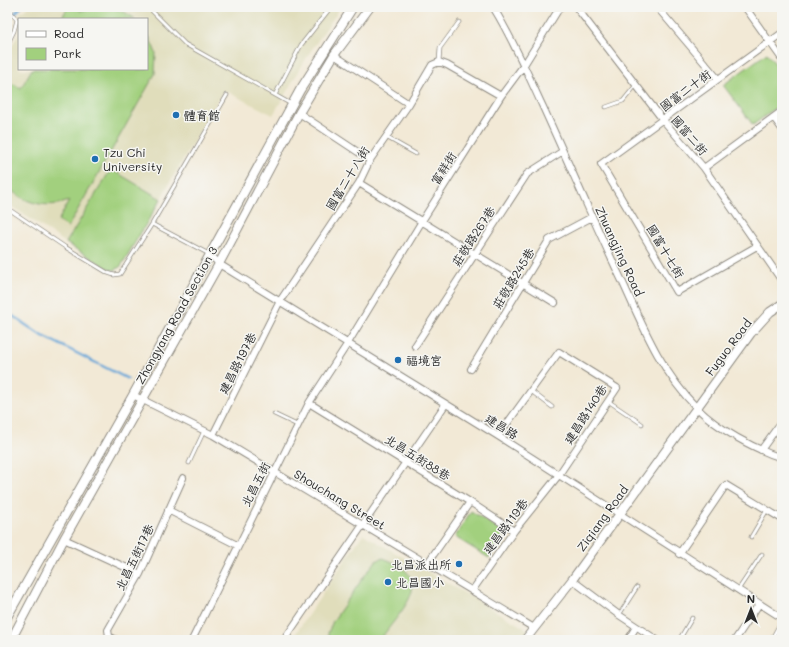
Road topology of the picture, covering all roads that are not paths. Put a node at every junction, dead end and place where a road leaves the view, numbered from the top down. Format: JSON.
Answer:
{"nodes":[{"id":1,"x":7,"y":7,"type":"edge"},
{"id":2,"x":148,"y":7,"type":"edge"},
{"id":3,"x":331,"y":7,"type":"edge"},
{"id":4,"x":353,"y":7,"type":"edge"},
{"id":5,"x":370,"y":7,"type":"edge"},
{"id":6,"x":493,"y":7,"type":"edge"},
{"id":7,"x":560,"y":7,"type":"edge"},
{"id":8,"x":576,"y":7,"type":"edge"},
{"id":9,"x":657,"y":7,"type":"edge"},
{"id":10,"x":745,"y":7,"type":"edge"},
{"id":11,"x":459,"y":22,"type":"dead end"},
{"id":12,"x":782,"y":33,"type":"edge"},
{"id":13,"x":770,"y":41,"type":"junction"},
{"id":14,"x":7,"y":45,"type":"edge"},
{"id":15,"x":334,"y":55,"type":"junction"},
{"id":16,"x":782,"y":59,"type":"edge"},
{"id":17,"x":439,"y":62,"type":"junction"},
{"id":18,"x":524,"y":65,"type":"junction"},
{"id":19,"x":718,"y":79,"type":"junction"},
{"id":20,"x":636,"y":85,"type":"junction"},
{"id":21,"x":275,"y":94,"type":"junction"},
{"id":22,"x":227,"y":95,"type":"dead end"},
{"id":23,"x":501,"y":96,"type":"junction"},
{"id":24,"x":409,"y":104,"type":"junction"},
{"id":25,"x":292,"y":105,"type":"junction"},
{"id":26,"x":606,"y":107,"type":"dead end"},
{"id":27,"x":782,"y":111,"type":"edge"},
{"id":28,"x":299,"y":113,"type":"junction"},
{"id":29,"x":774,"y":118,"type":"junction"},
{"id":30,"x":663,"y":120,"type":"junction"},
{"id":31,"x":782,"y":129,"type":"edge"},
{"id":32,"x":386,"y":137,"type":"junction"},
{"id":33,"x":564,"y":152,"type":"junction"},
{"id":34,"x":416,"y":154,"type":"dead end"},
{"id":35,"x":370,"y":160,"type":"junction"},
{"id":36,"x":601,"y":164,"type":"joint"},
{"id":37,"x":704,"y":168,"type":"junction"},
{"id":38,"x":359,"y":183,"type":"junction"},
{"id":39,"x":7,"y":208,"type":"edge"},
{"id":40,"x":592,"y":217,"type":"junction"},
{"id":41,"x":422,"y":221,"type":"junction"},
{"id":42,"x":152,"y":224,"type":"junction"},
{"id":43,"x":757,"y":246,"type":"junction"},
{"id":44,"x":210,"y":254,"type":"junction"},
{"id":45,"x":474,"y":254,"type":"junction"},
{"id":46,"x":219,"y":264,"type":"junction"},
{"id":47,"x":782,"y":281,"type":"edge"},
{"id":48,"x":522,"y":284,"type":"junction"},
{"id":49,"x":280,"y":301,"type":"junction"},
{"id":50,"x":555,"y":303,"type":"dead end"},
{"id":51,"x":782,"y":304,"type":"edge"},
{"id":52,"x":348,"y":343,"type":"junction"},
{"id":53,"x":415,"y":346,"type":"dead end"},
{"id":54,"x":471,"y":369,"type":"dead end"},
{"id":55,"x":531,"y":391,"type":"junction"},
{"id":56,"x":133,"y":395,"type":"junction"},
{"id":57,"x":142,"y":401,"type":"junction"},
{"id":58,"x":608,"y":401,"type":"junction"},
{"id":59,"x":309,"y":403,"type":"junction"},
{"id":60,"x":444,"y":405,"type":"junction"},
{"id":61,"x":552,"y":407,"type":"dead end"},
{"id":62,"x":697,"y":409,"type":"junction"},
{"id":63,"x":274,"y":414,"type":"dead end"},
{"id":64,"x":782,"y":421,"type":"edge"},
{"id":65,"x":642,"y":424,"type":"dead end"},
{"id":66,"x":297,"y":425,"type":"junction"},
{"id":67,"x":204,"y":431,"type":"junction"},
{"id":68,"x":213,"y":435,"type":"junction"},
{"id":69,"x":498,"y":436,"type":"junction"},
{"id":70,"x":761,"y":450,"type":"junction"},
{"id":71,"x":782,"y":458,"type":"edge"},
{"id":72,"x":405,"y":462,"type":"junction"},
{"id":73,"x":189,"y":463,"type":"dead end"},
{"id":74,"x":274,"y":472,"type":"junction"},
{"id":75,"x":558,"y":476,"type":"junction"},
{"id":76,"x":183,"y":478,"type":"dead end"},
{"id":77,"x":470,"y":502,"type":"junction"},
{"id":78,"x":168,"y":510,"type":"junction"},
{"id":79,"x":767,"y":510,"type":"junction"},
{"id":80,"x":618,"y":515,"type":"junction"},
{"id":81,"x":782,"y":519,"type":"edge"},
{"id":82,"x":362,"y":525,"type":"junction"},
{"id":83,"x":514,"y":531,"type":"junction"},
{"id":84,"x":751,"y":537,"type":"dead end"},
{"id":85,"x":64,"y":540,"type":"junction"},
{"id":86,"x":237,"y":545,"type":"junction"},
{"id":87,"x":679,"y":554,"type":"junction"},
{"id":88,"x":762,"y":554,"type":"dead end"},
{"id":89,"x":427,"y":564,"type":"junction"},
{"id":90,"x":140,"y":574,"type":"junction"},
{"id":91,"x":572,"y":580,"type":"junction"},
{"id":92,"x":637,"y":587,"type":"dead end"},
{"id":93,"x":738,"y":590,"type":"junction"},
{"id":94,"x":472,"y":591,"type":"junction"},
{"id":95,"x":760,"y":604,"type":"junction"},
{"id":96,"x":619,"y":615,"type":"junction"},
{"id":97,"x":7,"y":617,"type":"edge"},
{"id":98,"x":692,"y":618,"type":"dead end"},
{"id":99,"x":782,"y":619,"type":"edge"},
{"id":100,"x":636,"y":627,"type":"junction"},
{"id":101,"x":534,"y":628,"type":"junction"},
{"id":102,"x":11,"y":640,"type":"edge"},
{"id":103,"x":116,"y":640,"type":"edge"},
{"id":104,"x":192,"y":640,"type":"edge"},
{"id":105,"x":284,"y":640,"type":"edge"},
{"id":106,"x":525,"y":640,"type":"edge"},
{"id":107,"x":628,"y":640,"type":"edge"},
{"id":108,"x":657,"y":640,"type":"edge"},
{"id":109,"x":679,"y":640,"type":"edge"},
{"id":110,"x":735,"y":640,"type":"edge"},
{"id":111,"x":771,"y":640,"type":"edge"}],
"edges":[{"from":1,"to":14,"type":"lane"},
{"from":2,"to":21,"type":"lane"},
{"from":3,"to":21,"type":"lane"},
{"from":4,"to":25,"type":"street","name":"Zhongyang Road Section 3"},
{"from":5,"to":15,"type":"street","name":"Zhongyang Road Section 3"},
{"from":6,"to":18,"type":"street","name":"Zhuangjing Road"},
{"from":7,"to":18,"type":"street","name":"富祥街"},
{"from":8,"to":20,"type":"street","name":"國富二街"},
{"from":9,"to":19,"type":"street"},
{"from":10,"to":13,"type":"street"},
{"from":11,"to":17,"type":"lane"},
{"from":12,"to":13,"type":"street","name":"國富二十街"},
{"from":13,"to":16,"type":"street"},
{"from":13,"to":19,"type":"street","name":"國富二十街"},
{"from":15,"to":24,"type":"street"},
{"from":15,"to":28,"type":"street","name":"Zhongyang Road Section 3"},
{"from":17,"to":23,"type":"street"},
{"from":17,"to":24,"type":"street","name":"國富二十八街"},
{"from":18,"to":23,"type":"street","name":"富祥街"},
{"from":18,"to":33,"type":"street","name":"Zhuangjing Road"},
{"from":19,"to":30,"type":"street","name":"國富二十街"},
{"from":20,"to":26,"type":"lane"},
{"from":20,"to":30,"type":"street","name":"國富二街"},
{"from":21,"to":25,"type":"lane"},
{"from":22,"to":42,"type":"lane"},
{"from":23,"to":41,"type":"street","name":"富祥街"},
{"from":24,"to":32,"type":"street","name":"國富二十八街"},
{"from":25,"to":44,"type":"street","name":"Zhongyang Road Section 3"},
{"from":27,"to":29,"type":"street"},
{"from":28,"to":35,"type":"street"},
{"from":28,"to":46,"type":"street","name":"Zhongyang Road Section 3"},
{"from":29,"to":31,"type":"street"},
{"from":29,"to":37,"type":"street"},
{"from":30,"to":36,"type":"street","name":"國富二十街"},
{"from":30,"to":37,"type":"street","name":"國富二街"},
{"from":32,"to":34,"type":"lane"},
{"from":32,"to":35,"type":"street","name":"國富二十八街"},
{"from":33,"to":40,"type":"street","name":"Zhuangjing Road"},
{"from":33,"to":45,"type":"street","name":"莊敬路267巷"},
{"from":35,"to":38,"type":"street","name":"國富二十八街"},
{"from":36,"to":43,"type":"street","name":"國富十七街"},
{"from":37,"to":43,"type":"street","name":"國富二街"},
{"from":38,"to":41,"type":"street"},
{"from":38,"to":49,"type":"street","name":"國富二十八街"},
{"from":39,"to":42,"type":"lane"},
{"from":40,"to":48,"type":"street","name":"莊敬路245巷"},
{"from":40,"to":62,"type":"street","name":"Zhuangjing Road"},
{"from":41,"to":45,"type":"street"},
{"from":41,"to":52,"type":"street","name":"富祥街"},
{"from":42,"to":44,"type":"lane"},
{"from":43,"to":47,"type":"street","name":"國富二街"},
{"from":44,"to":46,"type":"street","name":"建昌路"},
{"from":44,"to":56,"type":"street","name":"Zhongyang Road Section 3"},
{"from":45,"to":48,"type":"street"},
{"from":45,"to":53,"type":"street","name":"莊敬路267巷"},
{"from":46,"to":49,"type":"street","name":"建昌路"},
{"from":46,"to":57,"type":"street","name":"Zhongyang Road Section 3"},
{"from":48,"to":50,"type":"street"},
{"from":48,"to":54,"type":"street","name":"莊敬路245巷"},
{"from":49,"to":52,"type":"street","name":"建昌路"},
{"from":49,"to":68,"type":"street","name":"建昌路197巷"},
{"from":51,"to":62,"type":"street","name":"Fuguo Road"},
{"from":52,"to":59,"type":"street","name":"北昌五街"},
{"from":52,"to":60,"type":"street","name":"建昌路"},
{"from":55,"to":58,"type":"street","name":"建昌路140巷"},
{"from":55,"to":61,"type":"lane"},
{"from":55,"to":69,"type":"street","name":"建昌路140巷"},
{"from":56,"to":57,"type":"street","name":"Shouchang Street"},
{"from":56,"to":97,"type":"street","name":"Zhongyang Road Section 3"},
{"from":57,"to":67,"type":"street","name":"Shouchang Street"},
{"from":57,"to":85,"type":"street","name":"Zhongyang Road Section 3"},
{"from":58,"to":65,"type":"lane"},
{"from":58,"to":75,"type":"street","name":"建昌路140巷"},
{"from":59,"to":66,"type":"street","name":"北昌五街"},
{"from":59,"to":72,"type":"street","name":"北昌五街88巷"},
{"from":60,"to":69,"type":"street","name":"建昌路"},
{"from":60,"to":72,"type":"street"},
{"from":62,"to":70,"type":"street","name":"Zhuangjing Road"},
{"from":62,"to":80,"type":"street","name":"Ziqiang Road"},
{"from":63,"to":66,"type":"lane"},
{"from":64,"to":70,"type":"street"},
{"from":66,"to":74,"type":"street","name":"北昌五街"},
{"from":67,"to":68,"type":"street","name":"Shouchang Street"},
{"from":67,"to":73,"type":"lane"},
{"from":68,"to":74,"type":"street","name":"Shouchang Street"},
{"from":69,"to":75,"type":"street","name":"建昌路"},
{"from":70,"to":71,"type":"street","name":"Zhuangjing Road"},
{"from":72,"to":77,"type":"street","name":"北昌五街88巷"},
{"from":72,"to":82,"type":"street"},
{"from":74,"to":82,"type":"street","name":"Shouchang Street"},
{"from":74,"to":86,"type":"street","name":"北昌五街"},
{"from":75,"to":80,"type":"street","name":"建昌路"},
{"from":75,"to":83,"type":"street","name":"建昌路119巷"},
{"from":76,"to":78,"type":"street","name":"北昌五街17巷"},
{"from":77,"to":83,"type":"street","name":"北昌五街88巷"},
{"from":77,"to":89,"type":"street"},
{"from":78,"to":86,"type":"street"},
{"from":78,"to":90,"type":"street","name":"北昌五街17巷"},
{"from":79,"to":81,"type":"street"},
{"from":79,"to":84,"type":"lane"},
{"from":79,"to":87,"type":"street"},
{"from":80,"to":87,"type":"street","name":"建昌路"},
{"from":80,"to":91,"type":"street","name":"Ziqiang Road"},
{"from":82,"to":89,"type":"street","name":"Shouchang Street"},
{"from":82,"to":105,"type":"street"},
{"from":83,"to":94,"type":"street","name":"建昌路119巷"},
{"from":85,"to":90,"type":"street"},
{"from":85,"to":102,"type":"street","name":"Zhongyang Road Section 3"},
{"from":86,"to":104,"type":"street","name":"北昌五街"},
{"from":87,"to":93,"type":"street","name":"建昌路"},
{"from":88,"to":93,"type":"lane"},
{"from":89,"to":94,"type":"street","name":"Shouchang Street"},
{"from":90,"to":103,"type":"street","name":"北昌五街17巷"},
{"from":91,"to":96,"type":"street"},
{"from":91,"to":101,"type":"street","name":"Ziqiang Road"},
{"from":92,"to":96,"type":"lane"},
{"from":93,"to":95,"type":"street","name":"建昌路"},
{"from":94,"to":101,"type":"street","name":"Shouchang Street"},
{"from":95,"to":99,"type":"street","name":"建昌路"},
{"from":95,"to":110,"type":"street"},
{"from":96,"to":100,"type":"street"},
{"from":98,"to":109,"type":"lane"},
{"from":99,"to":111,"type":"lane"},
{"from":100,"to":107,"type":"street"},
{"from":100,"to":108,"type":"street"},
{"from":101,"to":106,"type":"street","name":"Ziqiang Road"}]}
